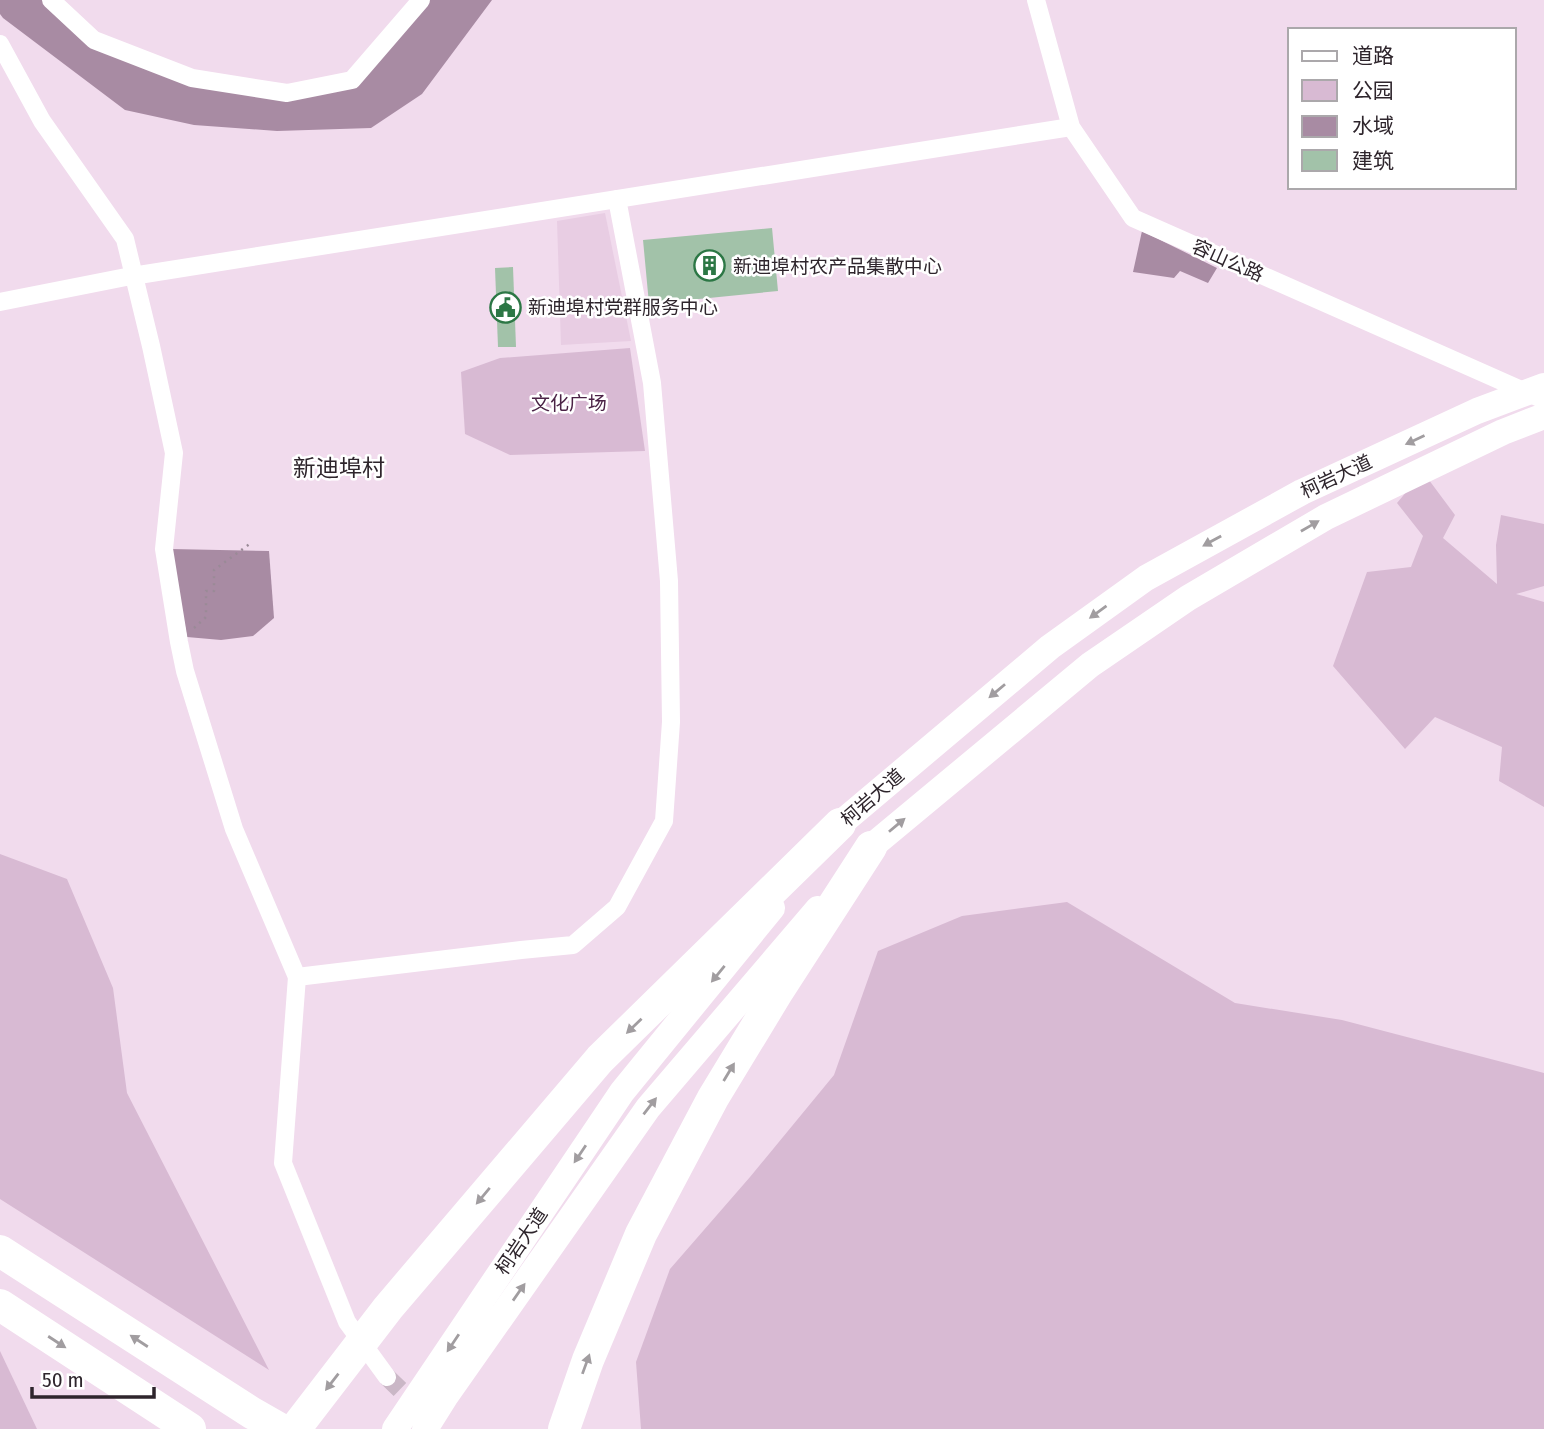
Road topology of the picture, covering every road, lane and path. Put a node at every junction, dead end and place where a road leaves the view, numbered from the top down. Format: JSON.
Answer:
{"nodes":[{"id":1,"x":51,"y":0,"type":"edge"},
{"id":2,"x":421,"y":0,"type":"edge"},
{"id":3,"x":1036,"y":0,"type":"edge"},
{"id":4,"x":0,"y":44,"type":"edge"},
{"id":5,"x":1071,"y":127,"type":"junction"},
{"id":6,"x":617,"y":199,"type":"junction"},
{"id":7,"x":134,"y":276,"type":"junction"},
{"id":8,"x":0,"y":302,"type":"edge"},
{"id":9,"x":1544,"y":386,"type":"edge"},
{"id":10,"x":1544,"y":400,"type":"edge"},
{"id":11,"x":1544,"y":416,"type":"edge"},
{"id":12,"x":251,"y":543,"type":"dead end"},
{"id":13,"x":179,"y":642,"type":"junction"},
{"id":14,"x":840,"y":824,"type":"junction"},
{"id":15,"x":871,"y":847,"type":"junction"},
{"id":16,"x":297,"y":977,"type":"junction"},
{"id":17,"x":1,"y":1252,"type":"edge"},
{"id":18,"x":0,"y":1305,"type":"edge"},
{"id":19,"x":387,"y":1377,"type":"tunnel mouth"},
{"id":20,"x":190,"y":1429,"type":"edge"},
{"id":21,"x":280,"y":1429,"type":"edge"},
{"id":22,"x":295,"y":1429,"type":"edge"},
{"id":23,"x":395,"y":1429,"type":"edge"},
{"id":24,"x":425,"y":1429,"type":"edge"},
{"id":25,"x":564,"y":1429,"type":"edge"}],
"edges":[{"from":1,"to":2,"type":"street"},
{"from":3,"to":5,"type":"street","name":"容山公路"},
{"from":4,"to":7,"type":"street"},
{"from":5,"to":6,"type":"street"},
{"from":5,"to":10,"type":"street","name":"容山公路"},
{"from":6,"to":7,"type":"street"},
{"from":6,"to":16,"type":"street"},
{"from":7,"to":8,"type":"street"},
{"from":7,"to":13,"type":"street"},
{"from":9,"to":14,"type":"main road","name":"柯岩大道","one_way":true},
{"from":15,"to":11,"type":"main road","name":"柯岩大道","one_way":true},
{"from":12,"to":13,"type":"path"},
{"from":13,"to":16,"type":"street"},
{"from":14,"to":22,"type":"highway","one_way":true},
{"from":14,"to":23,"type":"main road","name":"柯岩大道","one_way":true},
{"from":24,"to":15,"type":"main road","name":"柯岩大道","one_way":true},
{"from":25,"to":15,"type":"highway","one_way":true},
{"from":16,"to":19,"type":"street"},
{"from":21,"to":17,"type":"highway","one_way":true},
{"from":18,"to":20,"type":"highway","one_way":true}]}
